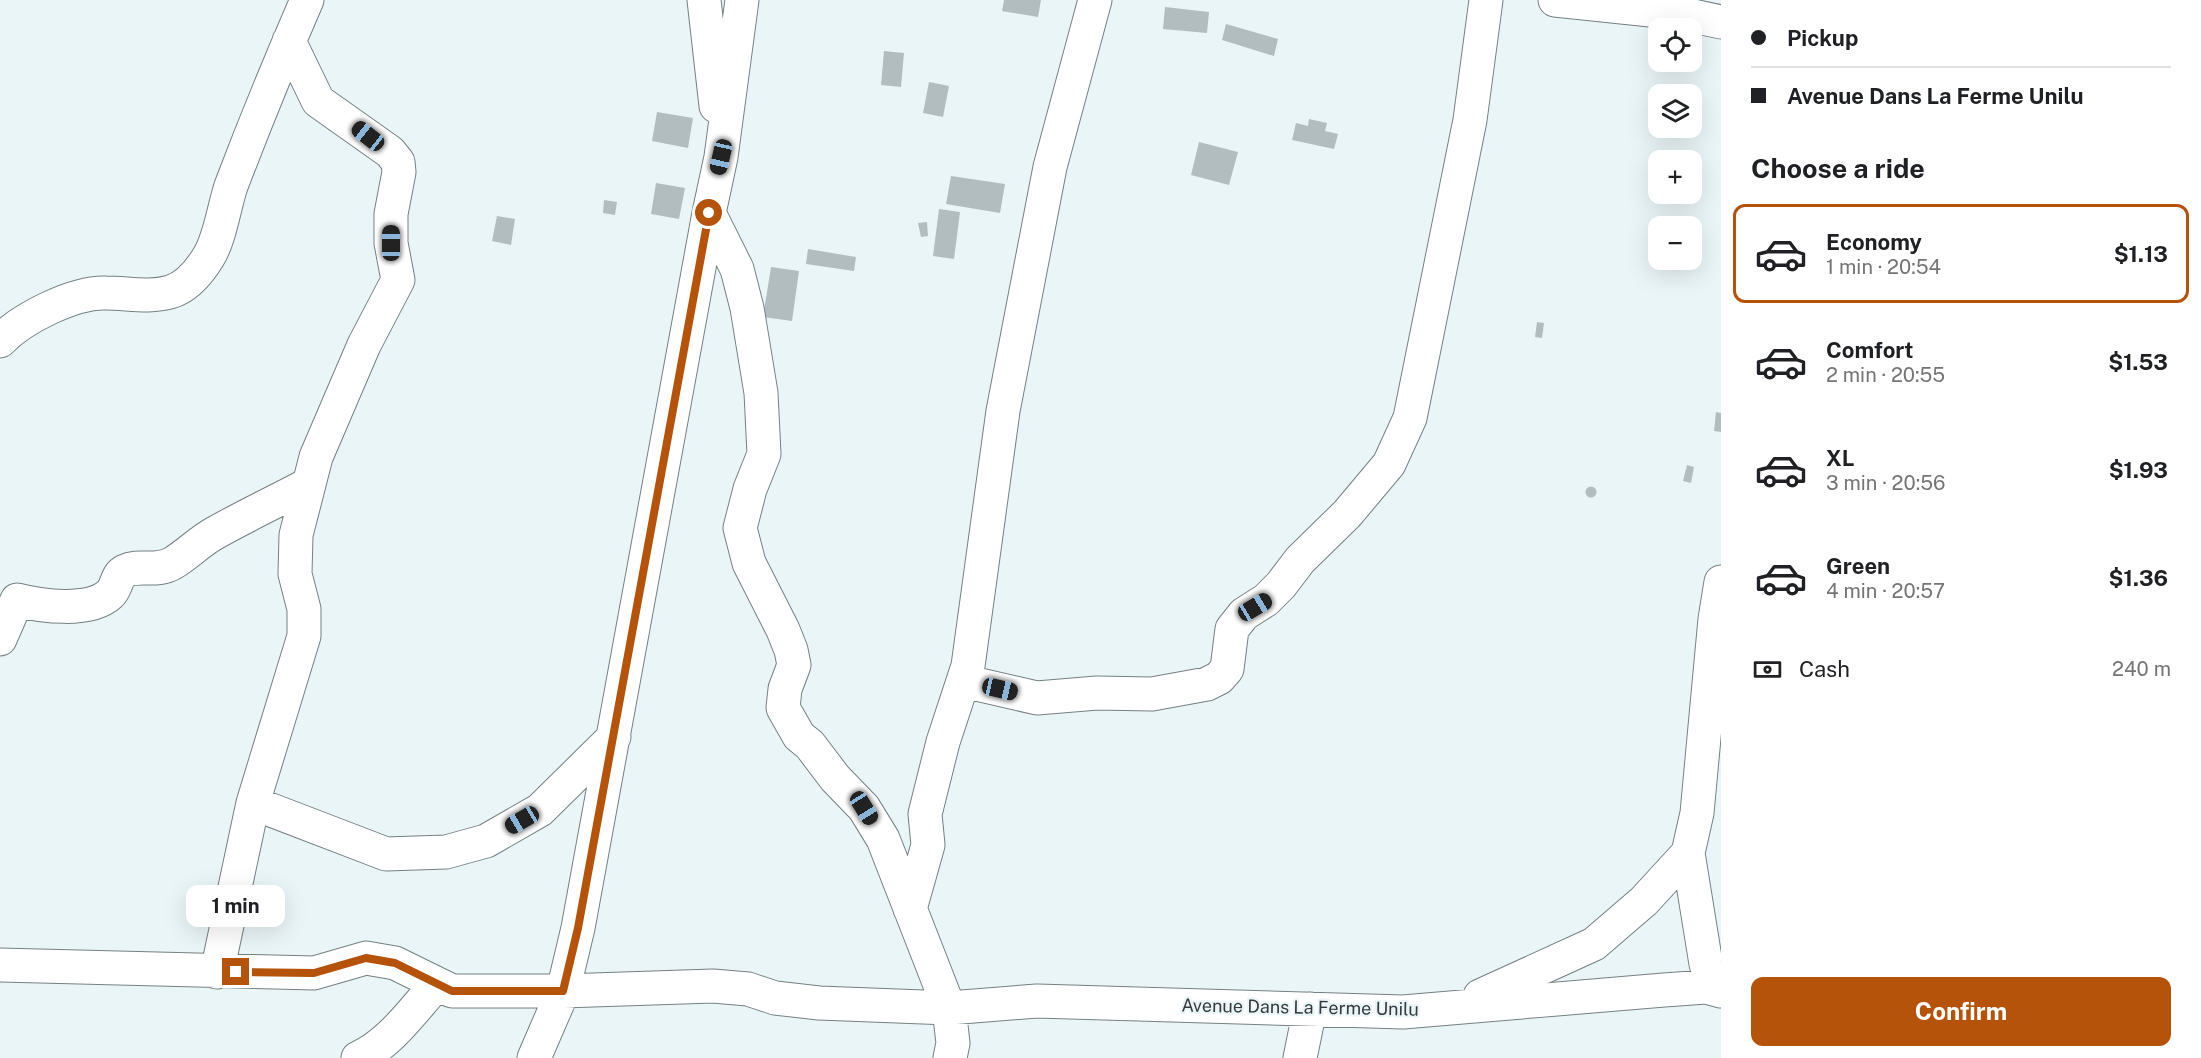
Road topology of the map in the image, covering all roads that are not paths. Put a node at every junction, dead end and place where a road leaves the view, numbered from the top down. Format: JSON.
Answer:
{"nodes":[{"id":1,"x":307,"y":0,"type":"edge"},
{"id":2,"x":704,"y":0,"type":"edge"},
{"id":3,"x":741,"y":0,"type":"edge"},
{"id":4,"x":1095,"y":0,"type":"edge"},
{"id":5,"x":1486,"y":0,"type":"edge"},
{"id":6,"x":1555,"y":0,"type":"edge"},
{"id":7,"x":1707,"y":13,"type":"edge"},
{"id":8,"x":289,"y":41,"type":"junction"},
{"id":9,"x":721,"y":157,"type":"junction"},
{"id":10,"x":709,"y":213,"type":"junction"},
{"id":11,"x":0,"y":341,"type":"edge"},
{"id":12,"x":309,"y":484,"type":"junction"},
{"id":13,"x":1721,"y":582,"type":"edge"},
{"id":14,"x":8,"y":597,"type":"edge"},
{"id":15,"x":0,"y":639,"type":"edge"},
{"id":16,"x":963,"y":681,"type":"junction"},
{"id":17,"x":614,"y":737,"type":"junction"},
{"id":18,"x":254,"y":803,"type":"junction"},
{"id":19,"x":1688,"y":853,"type":"junction"},
{"id":20,"x":910,"y":909,"type":"junction"},
{"id":21,"x":0,"y":965,"type":"edge"},
{"id":22,"x":217,"y":972,"type":"junction"},
{"id":23,"x":436,"y":985,"type":"junction"},
{"id":24,"x":563,"y":991,"type":"junction"},
{"id":25,"x":1721,"y":991,"type":"edge"},
{"id":26,"x":1457,"y":1007,"type":"junction"},
{"id":27,"x":949,"y":1008,"type":"junction"},
{"id":28,"x":1311,"y":1009,"type":"junction"},
{"id":29,"x":358,"y":1058,"type":"edge"},
{"id":30,"x":534,"y":1058,"type":"edge"},
{"id":31,"x":950,"y":1058,"type":"edge"},
{"id":32,"x":1300,"y":1058,"type":"edge"}],
"edges":[{"from":1,"to":8,"type":"street"},
{"from":2,"to":9,"type":"street"},
{"from":3,"to":9,"type":"street"},
{"from":4,"to":16,"type":"street"},
{"from":5,"to":16,"type":"street"},
{"from":6,"to":7,"type":"street"},
{"from":8,"to":11,"type":"street"},
{"from":8,"to":12,"type":"street"},
{"from":9,"to":10,"type":"street"},
{"from":10,"to":17,"type":"street"},
{"from":10,"to":20,"type":"street"},
{"from":12,"to":14,"type":"street"},
{"from":12,"to":18,"type":"street"},
{"from":13,"to":19,"type":"street"},
{"from":14,"to":15,"type":"street"},
{"from":16,"to":20,"type":"street"},
{"from":17,"to":18,"type":"street"},
{"from":17,"to":24,"type":"street"},
{"from":18,"to":22,"type":"street"},
{"from":19,"to":25,"type":"street"},
{"from":19,"to":26,"type":"street"},
{"from":20,"to":27,"type":"street"},
{"from":21,"to":22,"type":"street","name":"Avenue Dans La Ferme Unilu"},
{"from":22,"to":23,"type":"street","name":"Avenue Dans La Ferme Unilu"},
{"from":23,"to":24,"type":"street","name":"Avenue Dans La Ferme Unilu"},
{"from":23,"to":29,"type":"street"},
{"from":24,"to":27,"type":"street","name":"Avenue Dans La Ferme Unilu"},
{"from":24,"to":30,"type":"street"},
{"from":25,"to":26,"type":"street","name":"Avenue Dans La Ferme Unilu"},
{"from":26,"to":28,"type":"street","name":"Avenue Dans La Ferme Unilu"},
{"from":27,"to":28,"type":"street","name":"Avenue Dans La Ferme Unilu"},
{"from":27,"to":31,"type":"street"},
{"from":28,"to":32,"type":"street"}]}
